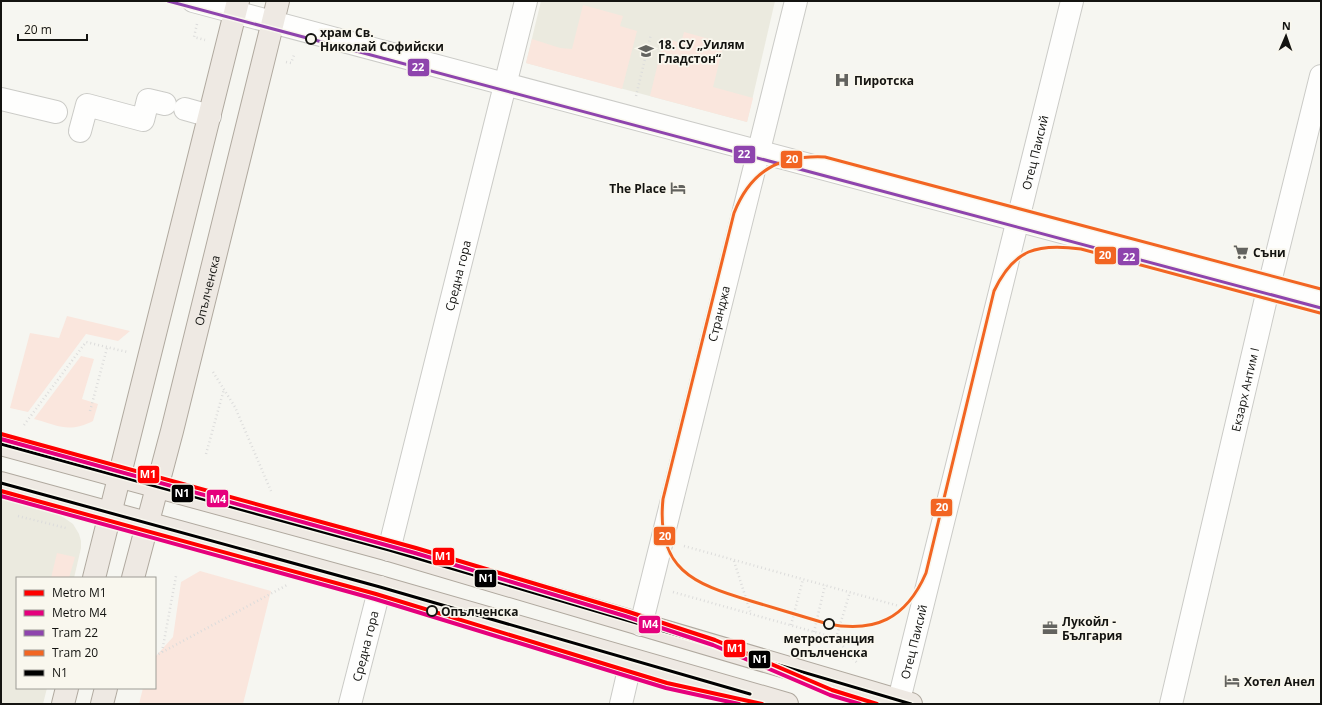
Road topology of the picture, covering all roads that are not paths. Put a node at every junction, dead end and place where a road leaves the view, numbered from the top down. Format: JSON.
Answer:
{"nodes":[{"id":1,"x":193,"y":1,"type":"edge"},
{"id":2,"x":278,"y":1,"type":"edge"},
{"id":3,"x":526,"y":1,"type":"edge"},
{"id":4,"x":796,"y":1,"type":"edge"},
{"id":5,"x":1072,"y":1,"type":"edge"},
{"id":6,"x":237,"y":7,"type":"edge"},
{"id":7,"x":273,"y":22,"type":"junction"},
{"id":8,"x":1321,"y":76,"type":"edge"},
{"id":9,"x":506,"y":84,"type":"junction"},
{"id":10,"x":1,"y":99,"type":"edge"},
{"id":11,"x":56,"y":112,"type":"dead end"},
{"id":12,"x":210,"y":116,"type":"junction"},
{"id":13,"x":80,"y":131,"type":"dead end"},
{"id":14,"x":760,"y":152,"type":"junction"},
{"id":15,"x":1017,"y":220,"type":"junction"},
{"id":16,"x":1269,"y":287,"type":"junction"},
{"id":17,"x":1321,"y":301,"type":"edge"},
{"id":18,"x":1,"y":444,"type":"edge"},
{"id":19,"x":119,"y":476,"type":"junction"},
{"id":20,"x":1,"y":484,"type":"edge"},
{"id":21,"x":157,"y":486,"type":"junction"},
{"id":22,"x":110,"y":513,"type":"junction"},
{"id":23,"x":147,"y":523,"type":"junction"},
{"id":24,"x":389,"y":550,"type":"junction"},
{"id":25,"x":94,"y":577,"type":"edge"},
{"id":26,"x":133,"y":577,"type":"edge"},
{"id":27,"x":380,"y":587,"type":"junction"},
{"id":28,"x":641,"y":626,"type":"junction"},
{"id":29,"x":631,"y":661,"type":"junction"},
{"id":30,"x":67,"y":689,"type":"edge"},
{"id":31,"x":106,"y":689,"type":"edge"},
{"id":32,"x":905,"y":702,"type":"edge"},
{"id":33,"x":63,"y":704,"type":"edge"},
{"id":34,"x":102,"y":704,"type":"edge"},
{"id":35,"x":350,"y":704,"type":"edge"},
{"id":36,"x":621,"y":704,"type":"edge"},
{"id":37,"x":787,"y":704,"type":"edge"},
{"id":38,"x":1171,"y":704,"type":"edge"}],
"edges":[{"from":1,"to":6,"type":"street"},
{"from":2,"to":7,"type":"main road","name":"Опълченска"},
{"from":3,"to":9,"type":"street","name":"Средна гора"},
{"from":4,"to":14,"type":"street","name":"Странджа"},
{"from":5,"to":15,"type":"street","name":"Отец Паисий"},
{"from":6,"to":7,"type":"street"},
{"from":6,"to":12,"type":"main road"},
{"from":7,"to":9,"type":"street"},
{"from":7,"to":21,"type":"main road","name":"Опълченска"},
{"from":8,"to":16,"type":"street","name":"Екзарх Антим I"},
{"from":9,"to":14,"type":"street"},
{"from":9,"to":24,"type":"street","name":"Средна гора"},
{"from":10,"to":11,"type":"street"},
{"from":12,"to":13,"type":"street"},
{"from":12,"to":19,"type":"main road"},
{"from":14,"to":15,"type":"street"},
{"from":14,"to":28,"type":"street","name":"Странджа"},
{"from":15,"to":16,"type":"street"},
{"from":15,"to":32,"type":"street","name":"Отец Паисий"},
{"from":16,"to":17,"type":"street"},
{"from":16,"to":38,"type":"street","name":"Екзарх Антим I"},
{"from":18,"to":19,"type":"main road"},
{"from":19,"to":21,"type":"main road"},
{"from":19,"to":22,"type":"main road"},
{"from":20,"to":22,"type":"main road"},
{"from":21,"to":23,"type":"main road","name":"Опълченска"},
{"from":21,"to":24,"type":"main road"},
{"from":22,"to":23,"type":"main road"},
{"from":22,"to":25,"type":"main road"},
{"from":23,"to":26,"type":"main road","name":"Опълченска"},
{"from":23,"to":27,"type":"main road"},
{"from":24,"to":28,"type":"main road"},
{"from":27,"to":29,"type":"main road"},
{"from":27,"to":35,"type":"street","name":"Средна гора"},
{"from":28,"to":32,"type":"main road"},
{"from":29,"to":36,"type":"street"},
{"from":29,"to":37,"type":"main road"},
{"from":30,"to":33,"type":"main road"},
{"from":31,"to":34,"type":"main road"}]}
